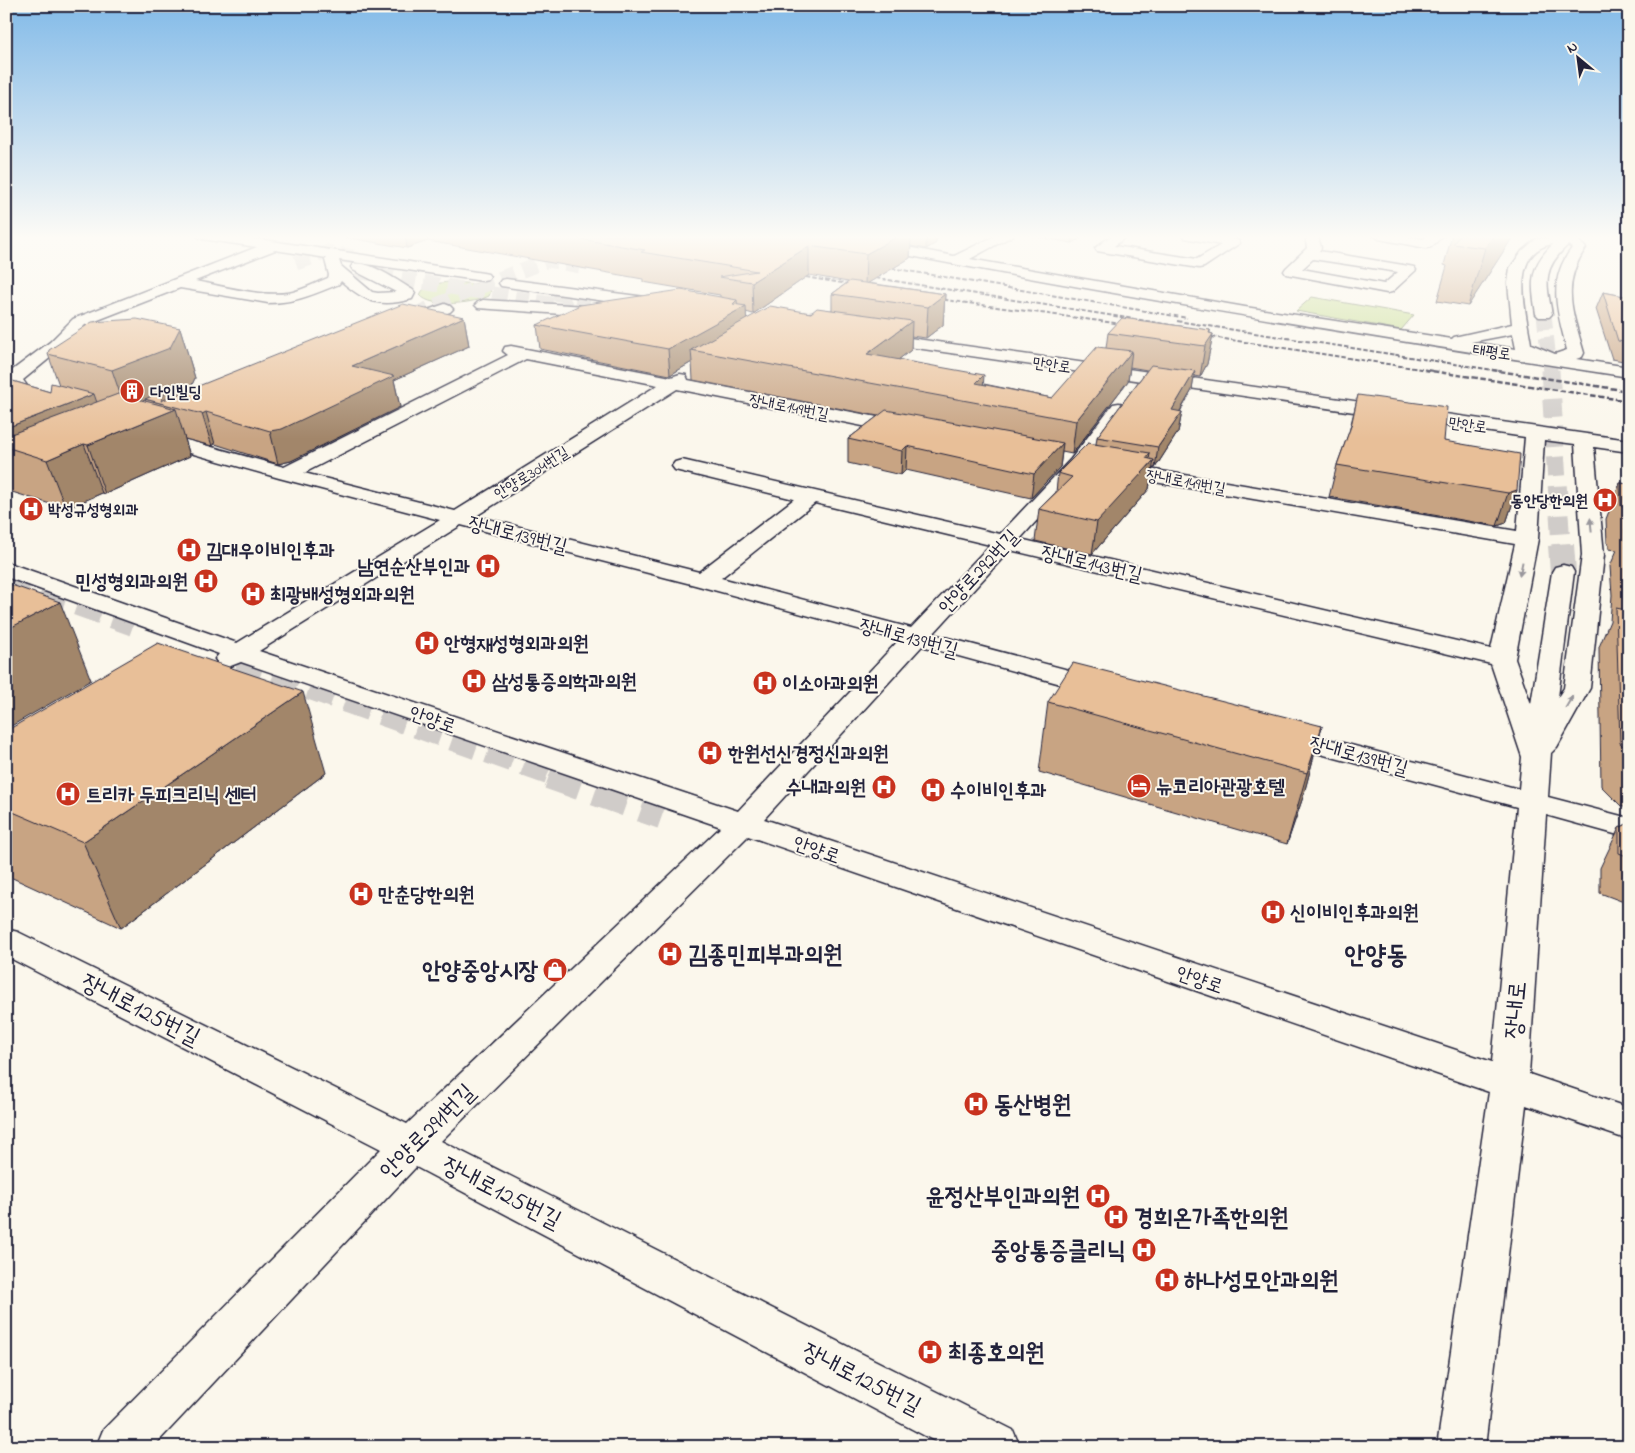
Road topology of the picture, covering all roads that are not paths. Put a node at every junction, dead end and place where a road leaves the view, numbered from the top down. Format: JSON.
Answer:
{"nodes":[{"id":1,"x":128,"y":303,"type":"edge"},
{"id":2,"x":402,"y":303,"type":"tunnel mouth"},
{"id":3,"x":412,"y":303,"type":"edge"},
{"id":4,"x":487,"y":303,"type":"tunnel mouth"},
{"id":5,"x":572,"y":303,"type":"tunnel mouth"},
{"id":6,"x":644,"y":303,"type":"tunnel mouth"},
{"id":7,"x":1201,"y":303,"type":"edge"},
{"id":8,"x":1518,"y":303,"type":"edge"},
{"id":9,"x":1542,"y":303,"type":"edge"},
{"id":10,"x":1565,"y":303,"type":"edge"},
{"id":11,"x":464,"y":308,"type":"junction"},
{"id":12,"x":544,"y":309,"type":"junction"},
{"id":13,"x":650,"y":314,"type":"junction"},
{"id":14,"x":1544,"y":314,"type":"tunnel mouth"},
{"id":15,"x":634,"y":316,"type":"tunnel mouth"},
{"id":16,"x":618,"y":318,"type":"edge"},
{"id":17,"x":562,"y":327,"type":"tunnel mouth"},
{"id":18,"x":1522,"y":327,"type":"junction"},
{"id":19,"x":861,"y":336,"type":"edge"},
{"id":20,"x":536,"y":339,"type":"edge"},
{"id":21,"x":1443,"y":344,"type":"junction"},
{"id":22,"x":517,"y":353,"type":"junction"},
{"id":23,"x":1554,"y":360,"type":"junction"},
{"id":24,"x":698,"y":368,"type":"edge"},
{"id":25,"x":1629,"y":372,"type":"edge"},
{"id":26,"x":1142,"y":377,"type":"junction"},
{"id":27,"x":10,"y":379,"type":"edge"},
{"id":28,"x":672,"y":383,"type":"junction"},
{"id":29,"x":58,"y":412,"type":"edge"},
{"id":30,"x":158,"y":419,"type":"edge"},
{"id":31,"x":924,"y":432,"type":"edge"},
{"id":32,"x":1534,"y":434,"type":"junction"},
{"id":33,"x":1584,"y":440,"type":"junction"},
{"id":34,"x":1629,"y":446,"type":"edge"},
{"id":35,"x":1069,"y":461,"type":"junction"},
{"id":36,"x":682,"y":466,"type":"dead end"},
{"id":37,"x":286,"y":474,"type":"junction"},
{"id":38,"x":811,"y":496,"type":"junction"},
{"id":39,"x":458,"y":518,"type":"junction"},
{"id":40,"x":1527,"y":539,"type":"junction"},
{"id":41,"x":1006,"y":542,"type":"junction"},
{"id":42,"x":6,"y":569,"type":"edge"},
{"id":43,"x":1563,"y":572,"type":"tunnel mouth"},
{"id":44,"x":703,"y":580,"type":"junction"},
{"id":45,"x":915,"y":638,"type":"junction"},
{"id":46,"x":238,"y":652,"type":"junction"},
{"id":47,"x":1502,"y":659,"type":"junction"},
{"id":48,"x":205,"y":672,"type":"edge"},
{"id":49,"x":1127,"y":694,"type":"edge"},
{"id":50,"x":1262,"y":730,"type":"edge"},
{"id":51,"x":1536,"y":759,"type":"junction"},
{"id":52,"x":1532,"y":801,"type":"junction"},
{"id":53,"x":743,"y":824,"type":"junction"},
{"id":54,"x":1629,"y":828,"type":"edge"},
{"id":55,"x":6,"y":941,"type":"edge"},
{"id":56,"x":1509,"y":1084,"type":"junction"},
{"id":57,"x":1629,"y":1124,"type":"edge"},
{"id":58,"x":410,"y":1145,"type":"junction"},
{"id":59,"x":120,"y":1447,"type":"edge"},
{"id":60,"x":996,"y":1447,"type":"edge"},
{"id":61,"x":1461,"y":1447,"type":"edge"}],
"edges":[{"from":1,"to":27,"type":"street"},
{"from":2,"to":11,"type":"street"},
{"from":3,"to":11,"type":"street"},
{"from":4,"to":11,"type":"street"},
{"from":5,"to":12,"type":"street"},
{"from":6,"to":13,"type":"street"},
{"from":7,"to":21,"type":"street","name":"태평로"},
{"from":8,"to":18,"type":"street"},
{"from":9,"to":14,"type":"street"},
{"from":10,"to":23,"type":"street"},
{"from":11,"to":12,"type":"street"},
{"from":12,"to":13,"type":"street"},
{"from":13,"to":15,"type":"street"},
{"from":16,"to":17,"type":"street"},
{"from":18,"to":21,"type":"street"},
{"from":18,"to":23,"type":"street"},
{"from":19,"to":26,"type":"street","name":"만안로"},
{"from":20,"to":22,"type":"street"},
{"from":21,"to":23,"type":"street","name":"태평로"},
{"from":22,"to":28,"type":"street","name":"장내로149번길"},
{"from":22,"to":37,"type":"street"},
{"from":23,"to":25,"type":"street","name":"태평로"},
{"from":24,"to":28,"type":"street","name":"안양로304번길"},
{"from":26,"to":32,"type":"street","name":"만안로"},
{"from":26,"to":35,"type":"street","name":"안양로292번길"},
{"from":27,"to":29,"type":"street"},
{"from":28,"to":31,"type":"street","name":"장내로149번길"},
{"from":28,"to":39,"type":"street","name":"안양로304번길"},
{"from":30,"to":37,"type":"street","name":"장내로139번길"},
{"from":32,"to":33,"type":"street","name":"만안로"},
{"from":32,"to":40,"type":"street"},
{"from":33,"to":34,"type":"street","name":"만안로"},
{"from":51,"to":33,"type":"street","one_way":true},
{"from":35,"to":40,"type":"street","name":"장내로149번길"},
{"from":35,"to":41,"type":"street","name":"안양로292번길"},
{"from":36,"to":38,"type":"street","name":"장내로143번길"},
{"from":37,"to":39,"type":"street","name":"장내로139번길"},
{"from":38,"to":41,"type":"street","name":"장내로143번길"},
{"from":38,"to":44,"type":"street"},
{"from":39,"to":44,"type":"street","name":"장내로139번길"},
{"from":39,"to":46,"type":"street","name":"안양로304번길"},
{"from":40,"to":47,"type":"street","one_way":true},
{"from":41,"to":45,"type":"street","name":"안양로292번길"},
{"from":41,"to":47,"type":"street","name":"장내로143번길"},
{"from":42,"to":46,"type":"street","name":"안양로"},
{"from":43,"to":51,"type":"street","name":"장내로"},
{"from":44,"to":45,"type":"street","name":"장내로139번길"},
{"from":45,"to":49,"type":"street","name":"장내로139번길"},
{"from":45,"to":53,"type":"street","name":"안양로292번길"},
{"from":46,"to":48,"type":"street","name":"안양로304번길"},
{"from":46,"to":53,"type":"street","name":"안양로"},
{"from":47,"to":51,"type":"street"},
{"from":50,"to":52,"type":"street","name":"장내로139번길"},
{"from":51,"to":52,"type":"street","name":"장내로"},
{"from":52,"to":54,"type":"street","name":"장내로139번길"},
{"from":52,"to":56,"type":"street","name":"장내로"},
{"from":53,"to":56,"type":"street","name":"안양로"},
{"from":53,"to":58,"type":"street","name":"안양로291번길"},
{"from":55,"to":58,"type":"street","name":"장내로125번길"},
{"from":56,"to":57,"type":"street","name":"안양로"},
{"from":56,"to":61,"type":"street","name":"장내로"},
{"from":58,"to":59,"type":"street","name":"안양로291번길"},
{"from":58,"to":60,"type":"street","name":"장내로125번길"}]}
